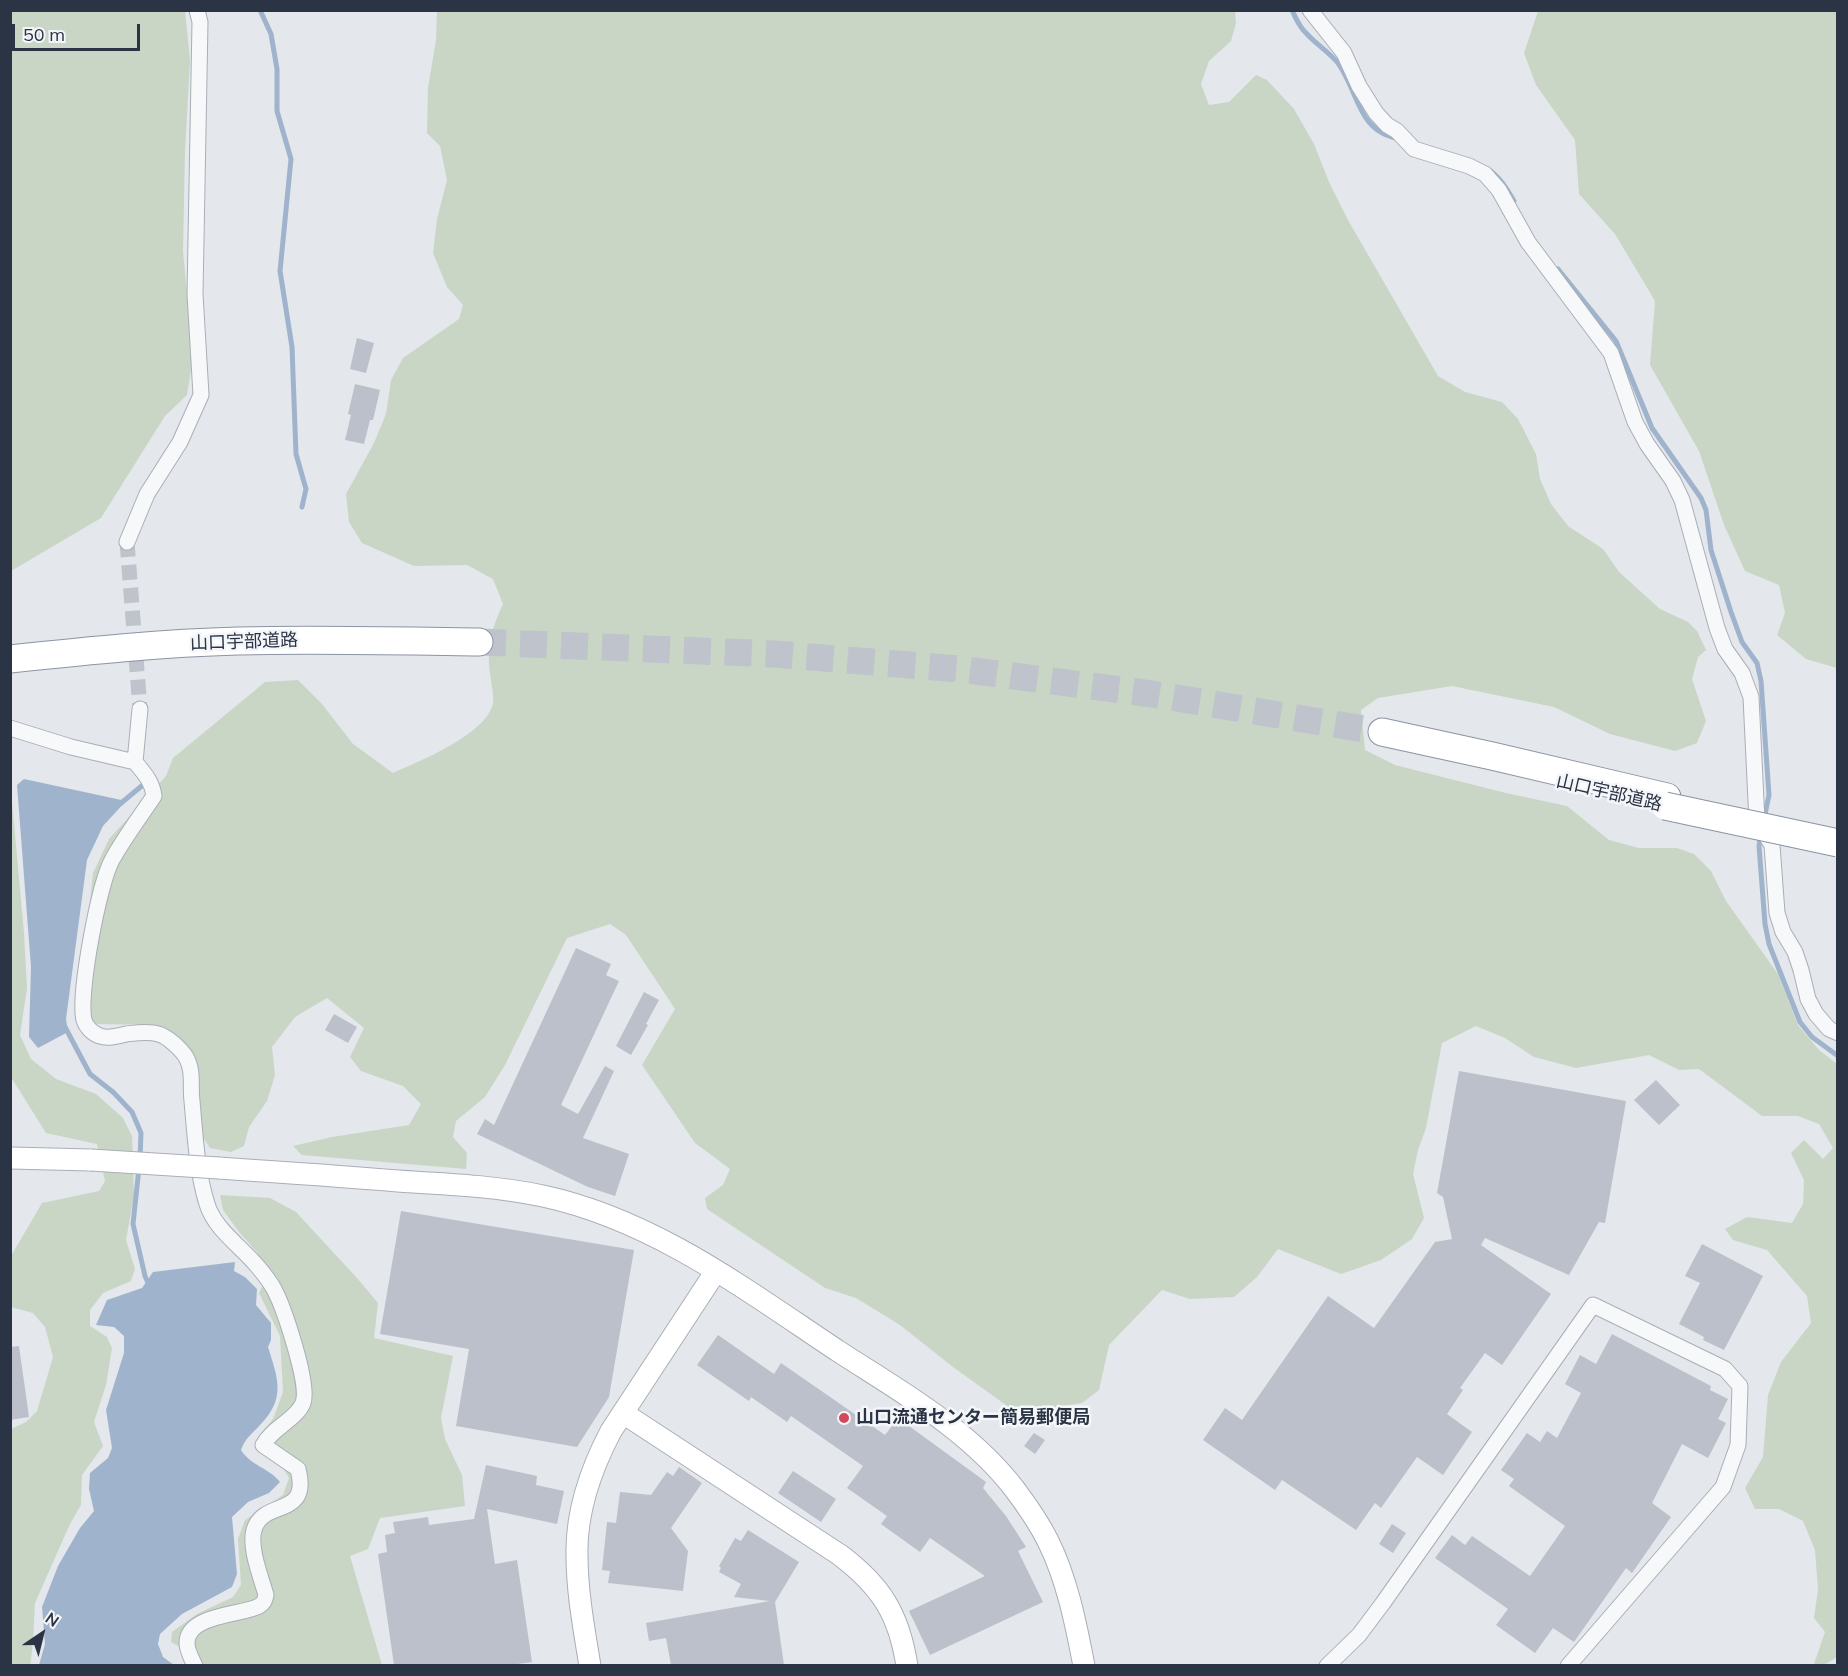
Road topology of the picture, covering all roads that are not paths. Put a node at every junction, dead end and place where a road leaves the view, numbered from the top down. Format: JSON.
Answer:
{"nodes":[{"id":1,"x":197,"y":10,"type":"edge"},
{"id":2,"x":1310,"y":10,"type":"edge"},
{"id":3,"x":127,"y":542,"type":"tunnel mouth"},
{"id":4,"x":10,"y":644,"type":"edge"},
{"id":5,"x":141,"y":646,"type":"junction"},
{"id":6,"x":15,"y":669,"type":"edge"},
{"id":7,"x":140,"y":709,"type":"tunnel mouth"},
{"id":8,"x":10,"y":728,"type":"edge"},
{"id":9,"x":1381,"y":737,"type":"tunnel mouth"},
{"id":10,"x":135,"y":762,"type":"junction"},
{"id":11,"x":1666,"y":802,"type":"junction"},
{"id":12,"x":1838,"y":834,"type":"edge"},
{"id":13,"x":1838,"y":843,"type":"edge"},
{"id":14,"x":1838,"y":1033,"type":"edge"},
{"id":15,"x":10,"y":1158,"type":"edge"},
{"id":16,"x":716,"y":1270,"type":"junction"},
{"id":17,"x":623,"y":1413,"type":"junction"},
{"id":18,"x":195,"y":1665,"type":"edge"},
{"id":19,"x":590,"y":1665,"type":"edge"},
{"id":20,"x":908,"y":1665,"type":"edge"},
{"id":21,"x":1084,"y":1665,"type":"edge"},
{"id":22,"x":1327,"y":1665,"type":"edge"},
{"id":23,"x":1568,"y":1665,"type":"edge"}],
"edges":[{"from":1,"to":3,"type":"street"},
{"from":2,"to":14,"type":"street"},
{"from":4,"to":5,"type":"highway"},
{"from":5,"to":6,"type":"highway","name":"山口宇部道路"},
{"from":5,"to":6,"type":"highway","name":"山口宇部道路"},
{"from":7,"to":10,"type":"street"},
{"from":8,"to":10,"type":"street"},
{"from":9,"to":11,"type":"highway","name":"山口宇部道路"},
{"from":10,"to":18,"type":"street"},
{"from":11,"to":12,"type":"highway","name":"山口宇部道路"},
{"from":11,"to":13,"type":"highway","name":"山口宇部道路","bridge":true},
{"from":15,"to":16,"type":"street","bridge":true},
{"from":16,"to":17,"type":"street"},
{"from":16,"to":21,"type":"street"},
{"from":17,"to":19,"type":"street"},
{"from":17,"to":20,"type":"street"},
{"from":22,"to":23,"type":"street"}]}
